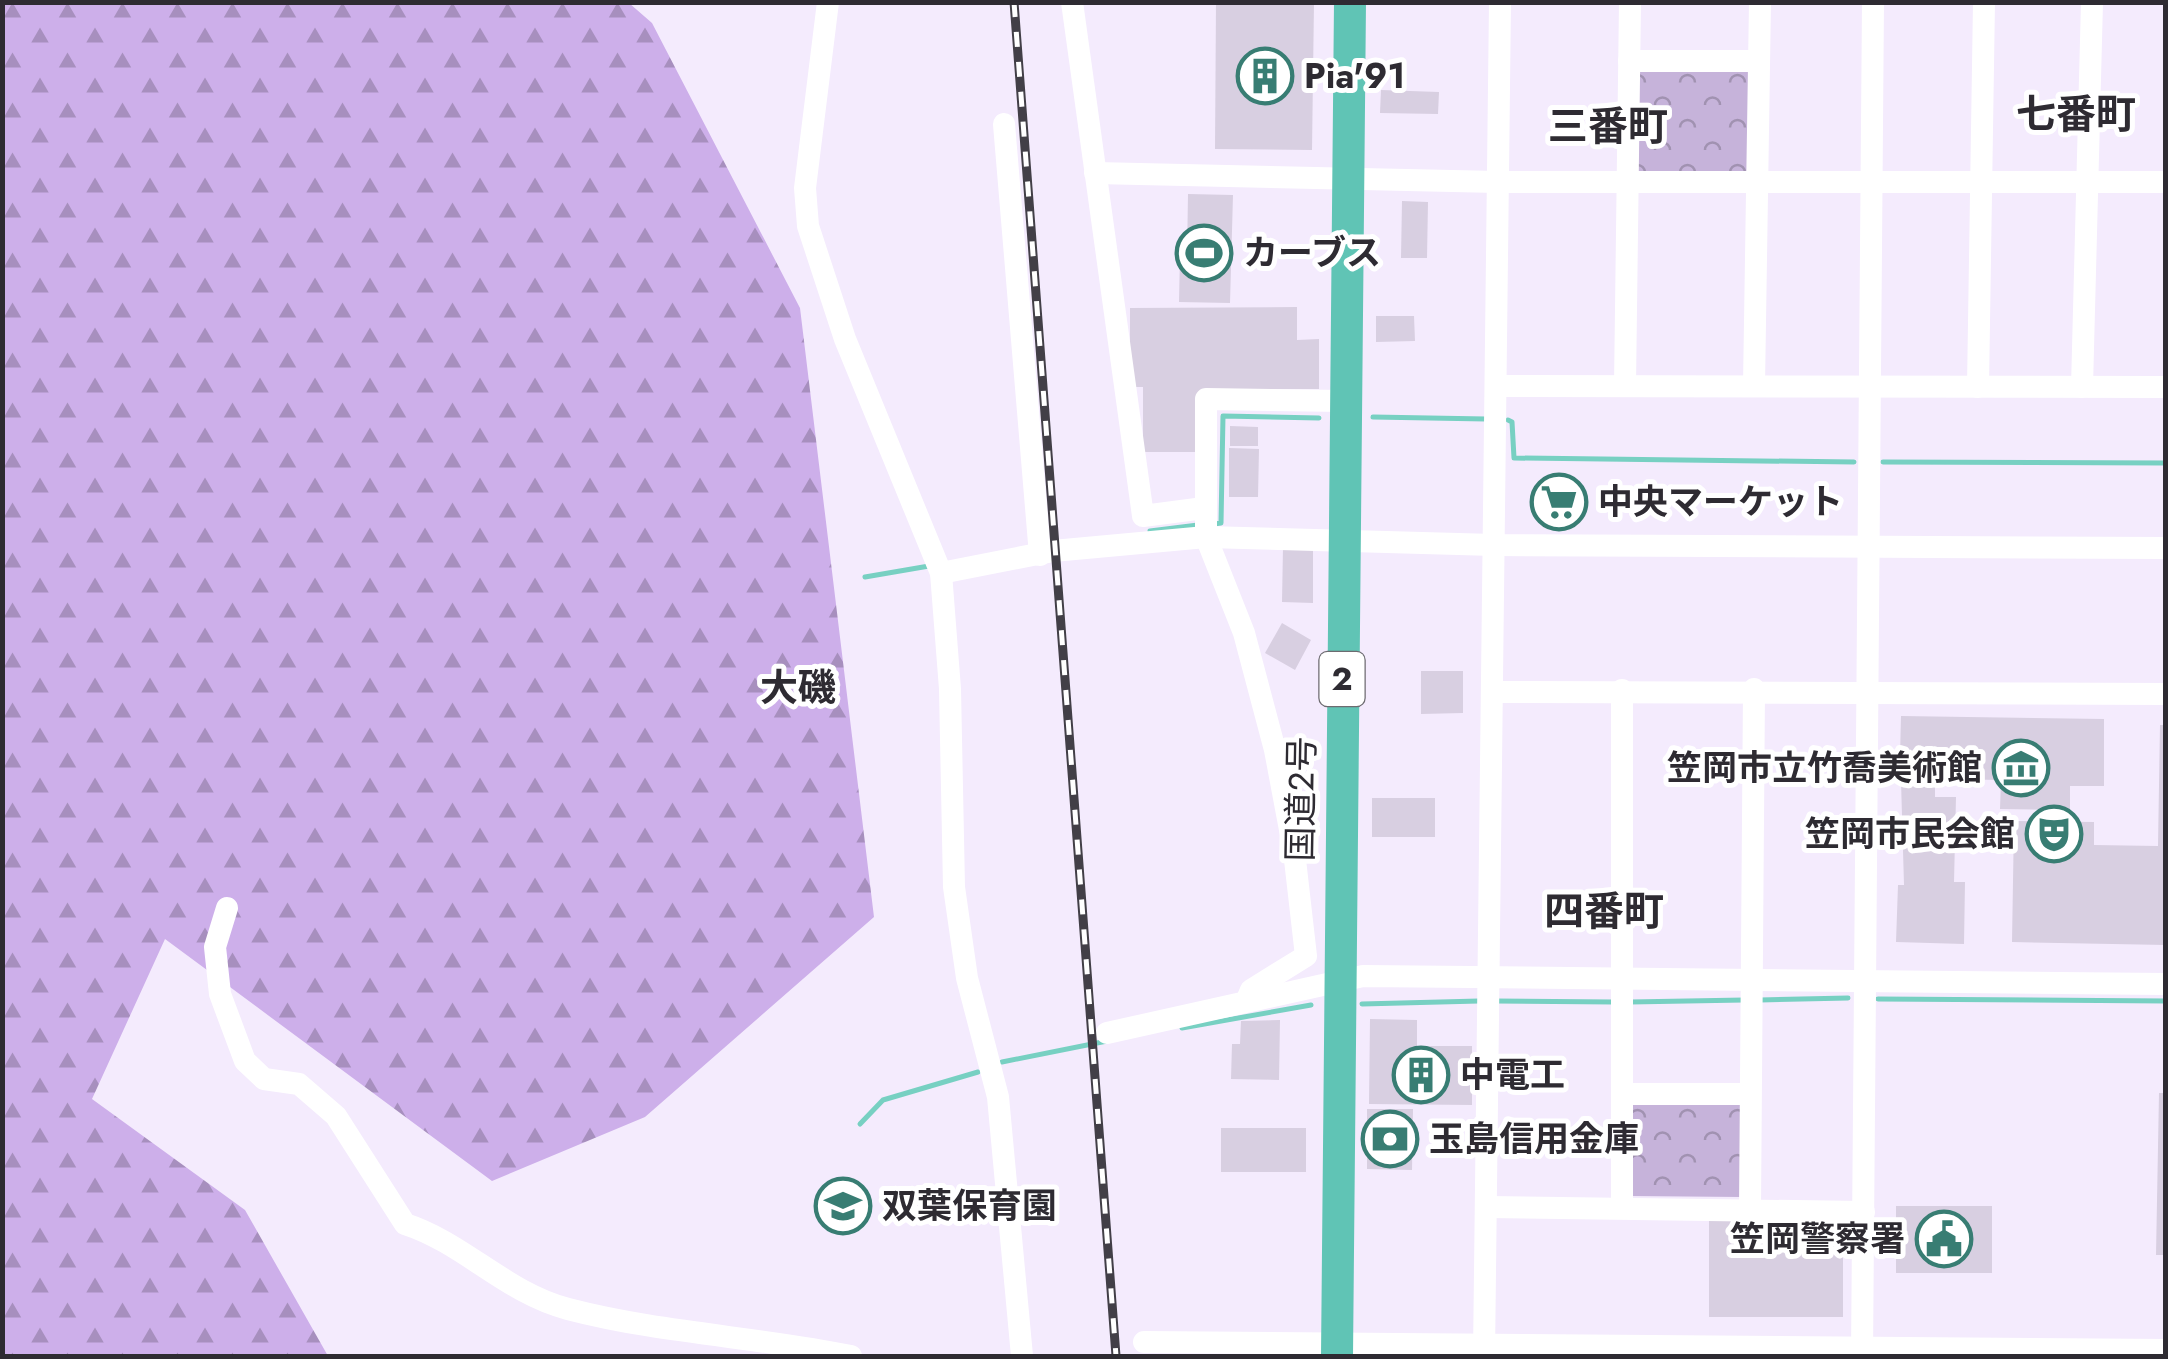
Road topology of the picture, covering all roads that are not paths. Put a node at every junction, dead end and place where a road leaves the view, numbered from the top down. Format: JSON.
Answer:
{"nodes":[{"id":1,"x":828,"y":2,"type":"edge"},
{"id":2,"x":1072,"y":2,"type":"edge"},
{"id":3,"x":1350,"y":2,"type":"edge"},
{"id":4,"x":1500,"y":2,"type":"edge"},
{"id":5,"x":1630,"y":2,"type":"edge"},
{"id":6,"x":1760,"y":2,"type":"edge"},
{"id":7,"x":1873,"y":2,"type":"edge"},
{"id":8,"x":1984,"y":2,"type":"edge"},
{"id":9,"x":2092,"y":2,"type":"edge"},
{"id":10,"x":1629,"y":60,"type":"junction"},
{"id":11,"x":1759,"y":62,"type":"junction"},
{"id":12,"x":1004,"y":124,"type":"dead end"},
{"id":13,"x":1095,"y":173,"type":"junction"},
{"id":14,"x":1348,"y":177,"type":"junction"},
{"id":15,"x":1628,"y":181,"type":"junction"},
{"id":16,"x":1498,"y":182,"type":"junction"},
{"id":17,"x":1757,"y":182,"type":"junction"},
{"id":18,"x":2166,"y":182,"type":"edge"},
{"id":19,"x":1983,"y":183,"type":"junction"},
{"id":20,"x":2091,"y":183,"type":"junction"},
{"id":21,"x":1873,"y":184,"type":"junction"},
{"id":22,"x":1496,"y":386,"type":"junction"},
{"id":23,"x":1626,"y":386,"type":"junction"},
{"id":24,"x":1754,"y":386,"type":"junction"},
{"id":25,"x":1870,"y":386,"type":"junction"},
{"id":26,"x":1978,"y":387,"type":"junction"},
{"id":27,"x":2082,"y":387,"type":"junction"},
{"id":28,"x":2166,"y":387,"type":"edge"},
{"id":29,"x":1344,"y":401,"type":"junction"},
{"id":30,"x":1205,"y":523,"type":"junction"},
{"id":31,"x":1344,"y":540,"type":"junction"},
{"id":32,"x":1494,"y":545,"type":"junction"},
{"id":33,"x":1039,"y":548,"type":"junction"},
{"id":34,"x":1869,"y":548,"type":"junction"},
{"id":35,"x":2166,"y":548,"type":"edge"},
{"id":36,"x":941,"y":573,"type":"junction"},
{"id":37,"x":1754,"y":689,"type":"junction"},
{"id":38,"x":1622,"y":690,"type":"junction"},
{"id":39,"x":1868,"y":690,"type":"junction"},
{"id":40,"x":1492,"y":692,"type":"junction"},
{"id":41,"x":2166,"y":694,"type":"edge"},
{"id":42,"x":227,"y":908,"type":"dead end"},
{"id":43,"x":1339,"y":980,"type":"junction"},
{"id":44,"x":1864,"y":983,"type":"junction"},
{"id":45,"x":2166,"y":984,"type":"edge"},
{"id":46,"x":1489,"y":991,"type":"junction"},
{"id":47,"x":1750,"y":993,"type":"junction"},
{"id":48,"x":1621,"y":995,"type":"junction"},
{"id":49,"x":1246,"y":1000,"type":"junction"},
{"id":50,"x":1107,"y":1033,"type":"dead end"},
{"id":51,"x":1622,"y":1094,"type":"junction"},
{"id":52,"x":1750,"y":1094,"type":"junction"},
{"id":53,"x":1622,"y":1206,"type":"junction"},
{"id":54,"x":1487,"y":1208,"type":"junction"},
{"id":55,"x":1750,"y":1209,"type":"junction"},
{"id":56,"x":1864,"y":1212,"type":"junction"},
{"id":57,"x":1144,"y":1342,"type":"dead end"},
{"id":58,"x":1224,"y":1350,"type":"edge"},
{"id":59,"x":1337,"y":1350,"type":"edge"},
{"id":60,"x":2166,"y":1350,"type":"edge"},
{"id":61,"x":1484,"y":1352,"type":"edge"},
{"id":62,"x":1862,"y":1352,"type":"edge"},
{"id":63,"x":851,"y":1356,"type":"edge"},
{"id":64,"x":1022,"y":1356,"type":"edge"}],
"edges":[{"from":1,"to":36,"type":"street"},
{"from":2,"to":13,"type":"street"},
{"from":3,"to":14,"type":"highway","name":"国道2号","number":"2"},
{"from":4,"to":16,"type":"street"},
{"from":5,"to":10,"type":"street"},
{"from":6,"to":11,"type":"street"},
{"from":7,"to":21,"type":"street"},
{"from":8,"to":19,"type":"street"},
{"from":9,"to":20,"type":"street"},
{"from":10,"to":11,"type":"street"},
{"from":10,"to":15,"type":"street"},
{"from":11,"to":17,"type":"street"},
{"from":12,"to":33,"type":"street"},
{"from":13,"to":14,"type":"street"},
{"from":13,"to":30,"type":"street"},
{"from":14,"to":16,"type":"street"},
{"from":14,"to":29,"type":"highway","name":"国道2号","number":"2"},
{"from":15,"to":16,"type":"street"},
{"from":15,"to":17,"type":"street"},
{"from":15,"to":23,"type":"street"},
{"from":16,"to":22,"type":"street"},
{"from":17,"to":21,"type":"street"},
{"from":17,"to":24,"type":"street"},
{"from":18,"to":20,"type":"street"},
{"from":19,"to":20,"type":"street"},
{"from":19,"to":21,"type":"street"},
{"from":19,"to":26,"type":"street"},
{"from":20,"to":27,"type":"street"},
{"from":21,"to":25,"type":"street"},
{"from":22,"to":23,"type":"street"},
{"from":22,"to":32,"type":"street"},
{"from":23,"to":24,"type":"street"},
{"from":24,"to":25,"type":"street"},
{"from":25,"to":26,"type":"street"},
{"from":25,"to":34,"type":"street"},
{"from":26,"to":27,"type":"street"},
{"from":27,"to":28,"type":"street"},
{"from":29,"to":30,"type":"street"},
{"from":29,"to":31,"type":"highway","name":"国道2号","number":"2"},
{"from":30,"to":31,"type":"street"},
{"from":30,"to":33,"type":"street"},
{"from":30,"to":49,"type":"street"},
{"from":31,"to":32,"type":"street"},
{"from":31,"to":43,"type":"highway","name":"国道2号","number":"2"},
{"from":32,"to":34,"type":"street"},
{"from":32,"to":40,"type":"street"},
{"from":33,"to":36,"type":"street"},
{"from":34,"to":35,"type":"street"},
{"from":34,"to":39,"type":"street"},
{"from":36,"to":64,"type":"street"},
{"from":37,"to":38,"type":"street"},
{"from":37,"to":39,"type":"street"},
{"from":37,"to":47,"type":"street"},
{"from":38,"to":40,"type":"street"},
{"from":38,"to":48,"type":"street"},
{"from":39,"to":41,"type":"street"},
{"from":39,"to":44,"type":"street"},
{"from":40,"to":46,"type":"street"},
{"from":42,"to":63,"type":"street"},
{"from":43,"to":46,"type":"street"},
{"from":43,"to":49,"type":"street"},
{"from":43,"to":59,"type":"highway","name":"国道2号","number":"2"},
{"from":44,"to":45,"type":"street"},
{"from":44,"to":47,"type":"street"},
{"from":44,"to":56,"type":"street"},
{"from":46,"to":48,"type":"street"},
{"from":46,"to":54,"type":"street"},
{"from":47,"to":48,"type":"street"},
{"from":47,"to":52,"type":"street"},
{"from":48,"to":51,"type":"street"},
{"from":49,"to":50,"type":"street"},
{"from":51,"to":52,"type":"street"},
{"from":51,"to":53,"type":"street"},
{"from":52,"to":55,"type":"street"},
{"from":53,"to":54,"type":"street"},
{"from":53,"to":55,"type":"street"},
{"from":54,"to":61,"type":"street"},
{"from":55,"to":56,"type":"street"},
{"from":56,"to":62,"type":"street"},
{"from":57,"to":58,"type":"street"},
{"from":58,"to":59,"type":"street"},
{"from":59,"to":61,"type":"street"},
{"from":60,"to":62,"type":"street"},
{"from":61,"to":62,"type":"street"}]}
